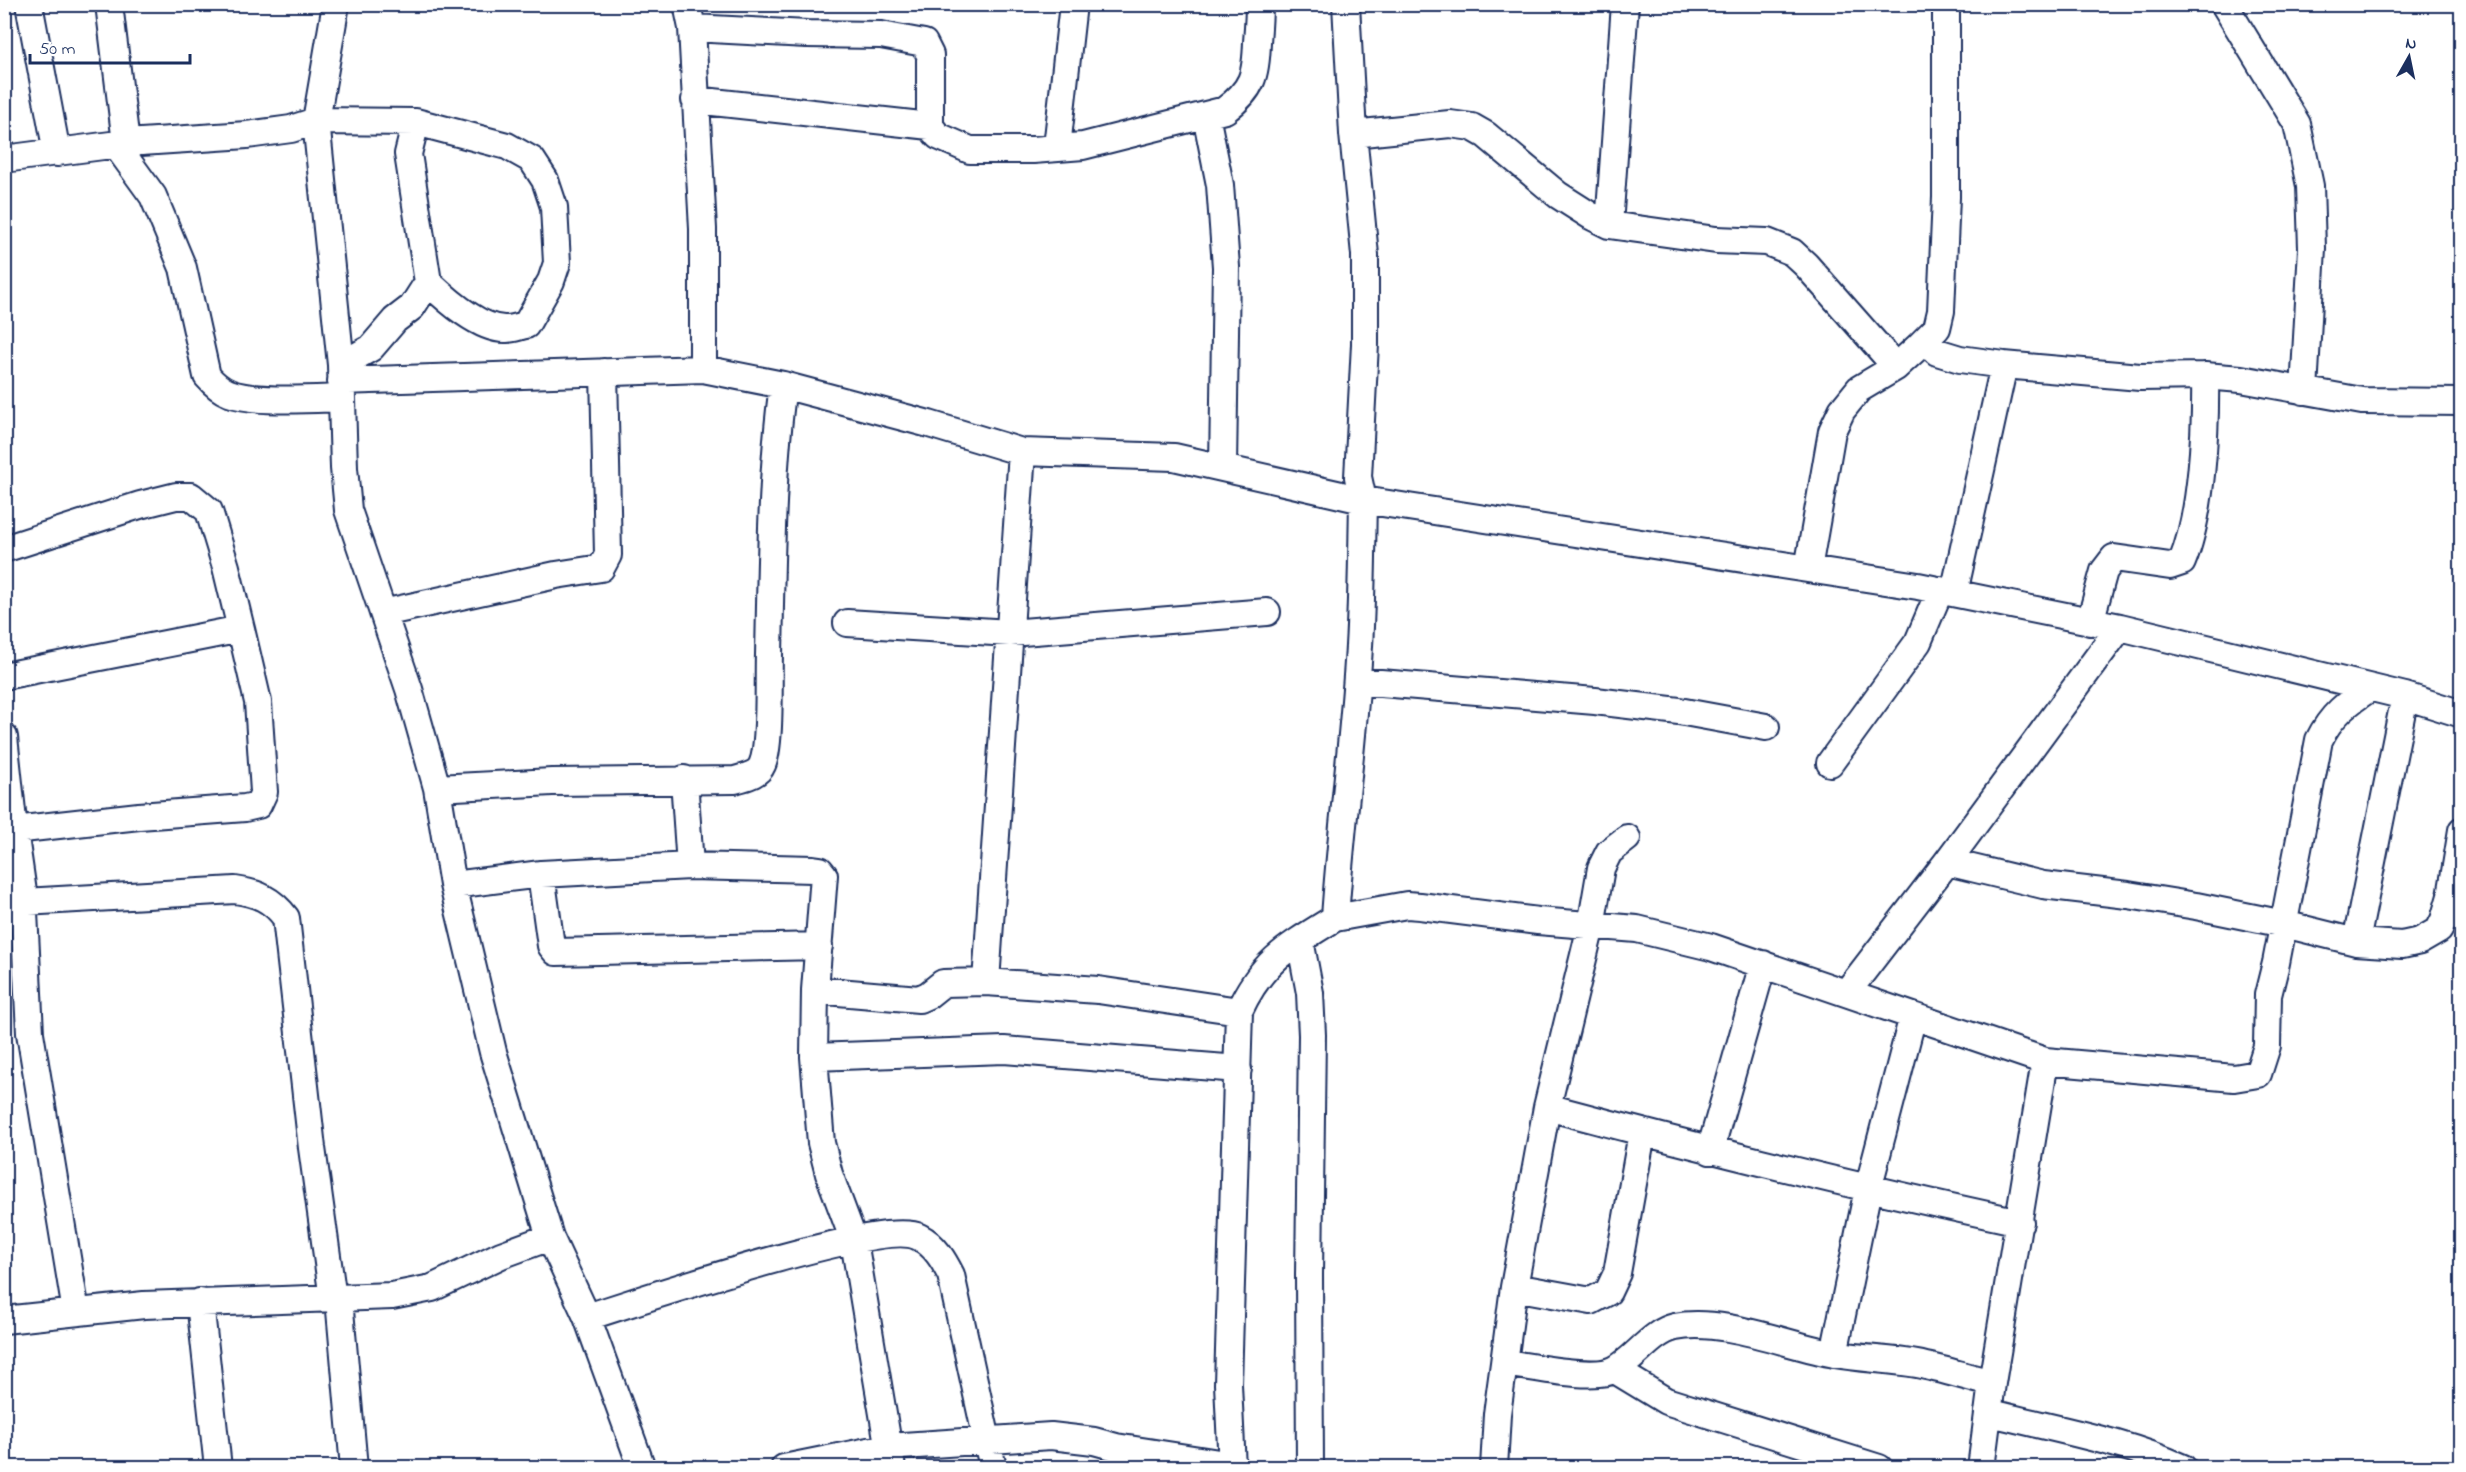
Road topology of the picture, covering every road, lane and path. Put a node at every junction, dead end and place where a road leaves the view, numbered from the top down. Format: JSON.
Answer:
{"nodes":[{"id":1,"x":28,"y":4,"type":"edge"},
{"id":2,"x":109,"y":4,"type":"edge"},
{"id":3,"x":336,"y":4,"type":"edge"},
{"id":4,"x":1073,"y":4,"type":"edge"},
{"id":5,"x":1259,"y":4,"type":"edge"},
{"id":6,"x":1346,"y":4,"type":"edge"},
{"id":7,"x":1625,"y":4,"type":"edge"},
{"id":8,"x":1946,"y":4,"type":"edge"},
{"id":9,"x":2224,"y":4,"type":"edge"},
{"id":10,"x":689,"y":16,"type":"edge"},
{"id":11,"x":695,"y":100,"type":"junction"},
{"id":12,"x":1206,"y":115,"type":"junction"},
{"id":13,"x":316,"y":121,"type":"junction"},
{"id":14,"x":416,"y":122,"type":"junction"},
{"id":15,"x":930,"y":126,"type":"junction"},
{"id":16,"x":1353,"y":134,"type":"junction"},
{"id":17,"x":121,"y":144,"type":"junction"},
{"id":18,"x":1057,"y":147,"type":"junction"},
{"id":19,"x":57,"y":153,"type":"junction"},
{"id":20,"x":4,"y":159,"type":"edge"},
{"id":21,"x":1609,"y":225,"type":"junction"},
{"id":22,"x":428,"y":282,"type":"junction"},
{"id":23,"x":1925,"y":340,"type":"junction"},
{"id":24,"x":2004,"y":365,"type":"junction"},
{"id":25,"x":1896,"y":367,"type":"junction"},
{"id":26,"x":703,"y":369,"type":"junction"},
{"id":27,"x":604,"y":372,"type":"junction"},
{"id":28,"x":2205,"y":376,"type":"junction"},
{"id":29,"x":341,"y":381,"type":"junction"},
{"id":30,"x":783,"y":385,"type":"junction"},
{"id":31,"x":2304,"y":391,"type":"junction"},
{"id":32,"x":2462,"y":402,"type":"edge"},
{"id":33,"x":1022,"y":452,"type":"junction"},
{"id":34,"x":1222,"y":467,"type":"junction"},
{"id":35,"x":1363,"y":500,"type":"junction"},
{"id":36,"x":4,"y":549,"type":"edge"},
{"id":37,"x":1808,"y":569,"type":"junction"},
{"id":38,"x":1947,"y":592,"type":"junction"},
{"id":39,"x":1267,"y":612,"type":"dead end"},
{"id":40,"x":383,"y":613,"type":"junction"},
{"id":41,"x":2090,"y":622,"type":"junction"},
{"id":42,"x":847,"y":623,"type":"dead end"},
{"id":43,"x":2120,"y":627,"type":"junction"},
{"id":44,"x":241,"y":629,"type":"junction"},
{"id":45,"x":1010,"y":633,"type":"junction"},
{"id":46,"x":4,"y":676,"type":"edge"},
{"id":47,"x":1357,"y":681,"type":"junction"},
{"id":48,"x":2370,"y":688,"type":"junction"},
{"id":49,"x":2405,"y":696,"type":"junction"},
{"id":50,"x":2462,"y":714,"type":"edge"},
{"id":51,"x":1766,"y":727,"type":"dead end"},
{"id":52,"x":4,"y":737,"type":"edge"},
{"id":53,"x":1830,"y":763,"type":"dead end"},
{"id":54,"x":684,"y":779,"type":"junction"},
{"id":55,"x":7,"y":788,"type":"edge"},
{"id":56,"x":437,"y":788,"type":"junction"},
{"id":57,"x":14,"y":830,"type":"junction"},
{"id":58,"x":2462,"y":830,"type":"edge"},
{"id":59,"x":1627,"y":838,"type":"dead end"},
{"id":60,"x":1947,"y":862,"type":"junction"},
{"id":61,"x":690,"y":866,"type":"junction"},
{"id":62,"x":541,"y":874,"type":"junction"},
{"id":63,"x":453,"y":885,"type":"junction"},
{"id":64,"x":24,"y":902,"type":"junction"},
{"id":65,"x":1335,"y":918,"type":"junction"},
{"id":66,"x":2284,"y":924,"type":"junction"},
{"id":67,"x":1591,"y":926,"type":"junction"},
{"id":68,"x":1300,"y":940,"type":"junction"},
{"id":69,"x":2356,"y":942,"type":"junction"},
{"id":70,"x":819,"y":946,"type":"junction"},
{"id":71,"x":1763,"y":964,"type":"junction"},
{"id":72,"x":986,"y":982,"type":"junction"},
{"id":73,"x":815,"y":990,"type":"junction"},
{"id":74,"x":1847,"y":992,"type":"junction"},
{"id":75,"x":1239,"y":1011,"type":"junction"},
{"id":76,"x":1913,"y":1016,"type":"junction"},
{"id":77,"x":814,"y":1057,"type":"junction"},
{"id":78,"x":2045,"y":1061,"type":"junction"},
{"id":79,"x":1238,"y":1069,"type":"junction"},
{"id":80,"x":1547,"y":1107,"type":"junction"},
{"id":81,"x":1642,"y":1132,"type":"junction"},
{"id":82,"x":1710,"y":1151,"type":"junction"},
{"id":83,"x":1868,"y":1189,"type":"junction"},
{"id":84,"x":2020,"y":1222,"type":"junction"},
{"id":85,"x":550,"y":1237,"type":"junction"},
{"id":86,"x":854,"y":1241,"type":"junction"},
{"id":87,"x":1514,"y":1287,"type":"junction"},
{"id":88,"x":336,"y":1299,"type":"junction"},
{"id":89,"x":200,"y":1302,"type":"junction"},
{"id":90,"x":76,"y":1312,"type":"junction"},
{"id":91,"x":587,"y":1317,"type":"junction"},
{"id":92,"x":4,"y":1320,"type":"edge"},
{"id":93,"x":1834,"y":1354,"type":"junction"},
{"id":94,"x":1504,"y":1363,"type":"junction"},
{"id":95,"x":1615,"y":1370,"type":"junction"},
{"id":96,"x":1992,"y":1383,"type":"junction"},
{"id":97,"x":1988,"y":1412,"type":"junction"},
{"id":98,"x":988,"y":1440,"type":"junction"},
{"id":99,"x":890,"y":1457,"type":"edge"},
{"id":100,"x":1118,"y":1457,"type":"edge"},
{"id":101,"x":1232,"y":1466,"type":"edge"},
{"id":102,"x":218,"y":1467,"type":"edge"},
{"id":103,"x":354,"y":1467,"type":"edge"},
{"id":104,"x":642,"y":1467,"type":"edge"},
{"id":105,"x":783,"y":1467,"type":"edge"},
{"id":106,"x":993,"y":1467,"type":"edge"},
{"id":107,"x":1310,"y":1467,"type":"edge"},
{"id":108,"x":1494,"y":1467,"type":"edge"},
{"id":109,"x":1879,"y":1467,"type":"edge"},
{"id":110,"x":1981,"y":1467,"type":"edge"},
{"id":111,"x":2183,"y":1467,"type":"edge"}],
"edges":[{"from":1,"to":19,"type":"street"},
{"from":2,"to":17,"type":"street"},
{"from":3,"to":13,"type":"street"},
{"from":4,"to":18,"type":"street"},
{"from":5,"to":12,"type":"street"},
{"from":6,"to":16,"type":"street"},
{"from":7,"to":21,"type":"street"},
{"from":8,"to":23,"type":"street"},
{"from":9,"to":31,"type":"street"},
{"from":10,"to":11,"type":"street"},
{"from":10,"to":15,"type":"street"},
{"from":11,"to":15,"type":"street"},
{"from":11,"to":26,"type":"street"},
{"from":12,"to":18,"type":"street"},
{"from":12,"to":34,"type":"street"},
{"from":13,"to":14,"type":"street"},
{"from":13,"to":17,"type":"street"},
{"from":13,"to":29,"type":"street"},
{"from":14,"to":22,"type":"street"},
{"from":14,"to":22,"type":"street"},
{"from":15,"to":18,"type":"street"},
{"from":16,"to":21,"type":"street"},
{"from":16,"to":35,"type":"street"},
{"from":17,"to":19,"type":"street"},
{"from":17,"to":29,"type":"street"},
{"from":19,"to":20,"type":"street"},
{"from":21,"to":25,"type":"street"},
{"from":22,"to":29,"type":"street"},
{"from":23,"to":24,"type":"street"},
{"from":23,"to":25,"type":"street"},
{"from":24,"to":28,"type":"street"},
{"from":24,"to":38,"type":"street"},
{"from":25,"to":37,"type":"street"},
{"from":26,"to":27,"type":"street"},
{"from":26,"to":30,"type":"street"},
{"from":27,"to":29,"type":"street"},
{"from":27,"to":40,"type":"street"},
{"from":28,"to":31,"type":"street"},
{"from":28,"to":41,"type":"street"},
{"from":29,"to":40,"type":"street"},
{"from":30,"to":33,"type":"street"},
{"from":30,"to":54,"type":"street"},
{"from":31,"to":32,"type":"street"},
{"from":33,"to":34,"type":"street"},
{"from":33,"to":45,"type":"street"},
{"from":34,"to":35,"type":"street"},
{"from":35,"to":37,"type":"street"},
{"from":35,"to":47,"type":"street"},
{"from":36,"to":44,"type":"street"},
{"from":37,"to":38,"type":"street"},
{"from":38,"to":41,"type":"street"},
{"from":38,"to":53,"type":"street"},
{"from":39,"to":45,"type":"street"},
{"from":40,"to":56,"type":"street"},
{"from":41,"to":43,"type":"street"},
{"from":42,"to":45,"type":"street"},
{"from":43,"to":48,"type":"street"},
{"from":43,"to":60,"type":"street"},
{"from":44,"to":46,"type":"street"},
{"from":44,"to":57,"type":"street"},
{"from":45,"to":72,"type":"street"},
{"from":47,"to":51,"type":"street"},
{"from":47,"to":65,"type":"street"},
{"from":48,"to":49,"type":"street"},
{"from":48,"to":66,"type":"street"},
{"from":49,"to":50,"type":"street"},
{"from":49,"to":69,"type":"street"},
{"from":52,"to":55,"type":"street"},
{"from":54,"to":56,"type":"street"},
{"from":54,"to":61,"type":"street"},
{"from":55,"to":57,"type":"street"},
{"from":56,"to":63,"type":"street"},
{"from":57,"to":64,"type":"street"},
{"from":58,"to":69,"type":"street"},
{"from":59,"to":67,"type":"street"},
{"from":60,"to":66,"type":"street"},
{"from":60,"to":74,"type":"street"},
{"from":61,"to":62,"type":"street"},
{"from":61,"to":70,"type":"street"},
{"from":62,"to":63,"type":"street"},
{"from":62,"to":70,"type":"street"},
{"from":63,"to":85,"type":"street"},
{"from":64,"to":88,"type":"street"},
{"from":64,"to":90,"type":"street"},
{"from":65,"to":67,"type":"street"},
{"from":65,"to":68,"type":"street"},
{"from":66,"to":69,"type":"street"},
{"from":66,"to":78,"type":"street"},
{"from":67,"to":71,"type":"street"},
{"from":67,"to":80,"type":"street"},
{"from":68,"to":75,"type":"street"},
{"from":68,"to":107,"type":"street"},
{"from":70,"to":73,"type":"street"},
{"from":71,"to":74,"type":"street"},
{"from":71,"to":82,"type":"street"},
{"from":72,"to":73,"type":"street"},
{"from":72,"to":75,"type":"street"},
{"from":73,"to":77,"type":"street"},
{"from":74,"to":76,"type":"street"},
{"from":75,"to":79,"type":"street"},
{"from":76,"to":78,"type":"street"},
{"from":76,"to":83,"type":"street"},
{"from":77,"to":79,"type":"street"},
{"from":77,"to":86,"type":"street"},
{"from":78,"to":84,"type":"street"},
{"from":79,"to":101,"type":"street"},
{"from":80,"to":81,"type":"street"},
{"from":80,"to":87,"type":"street"},
{"from":81,"to":82,"type":"street"},
{"from":81,"to":87,"type":"street"},
{"from":82,"to":83,"type":"street"},
{"from":83,"to":84,"type":"street"},
{"from":83,"to":93,"type":"street"},
{"from":84,"to":96,"type":"street"},
{"from":85,"to":88,"type":"street"},
{"from":85,"to":91,"type":"street"},
{"from":86,"to":91,"type":"street"},
{"from":86,"to":98,"type":"street"},
{"from":86,"to":99,"type":"street"},
{"from":87,"to":94,"type":"street"},
{"from":88,"to":89,"type":"street"},
{"from":88,"to":103,"type":"street"},
{"from":89,"to":90,"type":"street"},
{"from":89,"to":102,"type":"street"},
{"from":90,"to":92,"type":"street"},
{"from":91,"to":104,"type":"street"},
{"from":93,"to":95,"type":"street"},
{"from":93,"to":96,"type":"street"},
{"from":94,"to":95,"type":"street"},
{"from":94,"to":108,"type":"street"},
{"from":95,"to":109,"type":"street"},
{"from":96,"to":97,"type":"street"},
{"from":97,"to":110,"type":"street"},
{"from":97,"to":111,"type":"street"},
{"from":98,"to":99,"type":"street"},
{"from":98,"to":100,"type":"street"},
{"from":98,"to":106,"type":"street"},
{"from":99,"to":105,"type":"street"},
{"from":100,"to":101,"type":"street"}]}
